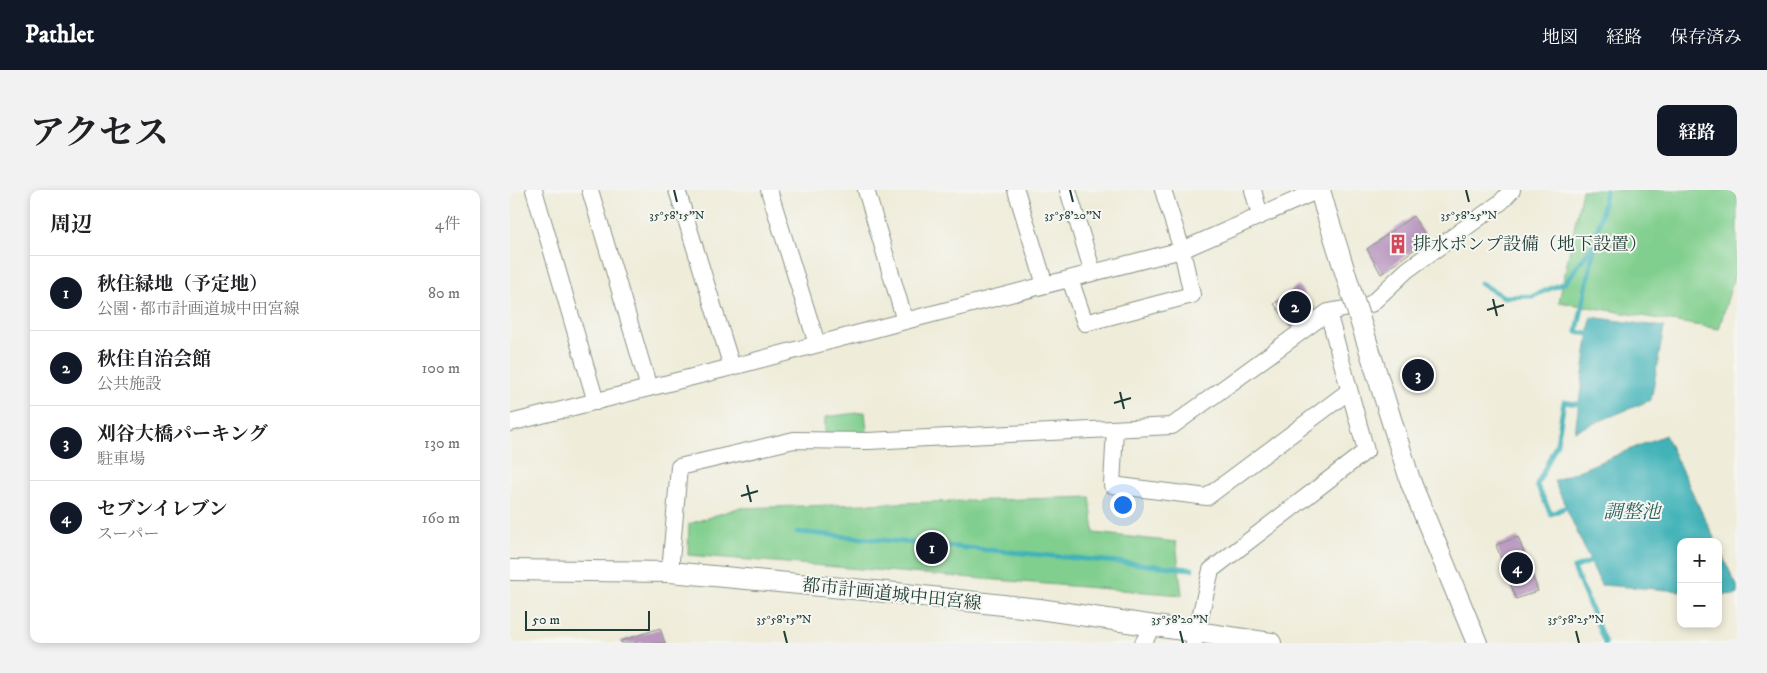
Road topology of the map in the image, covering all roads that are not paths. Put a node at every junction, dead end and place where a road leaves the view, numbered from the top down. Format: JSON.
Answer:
{"nodes":[{"id":1,"x":534,"y":190,"type":"edge"},
{"id":2,"x":590,"y":190,"type":"edge"},
{"id":3,"x":677,"y":190,"type":"edge"},
{"id":4,"x":769,"y":190,"type":"edge"},
{"id":5,"x":866,"y":190,"type":"edge"},
{"id":6,"x":1016,"y":190,"type":"edge"},
{"id":7,"x":1068,"y":190,"type":"edge"},
{"id":8,"x":1163,"y":190,"type":"edge"},
{"id":9,"x":1252,"y":190,"type":"edge"},
{"id":10,"x":1512,"y":190,"type":"edge"},
{"id":11,"x":1321,"y":196,"type":"edge"},
{"id":12,"x":1260,"y":216,"type":"junction"},
{"id":13,"x":1182,"y":250,"type":"junction"},
{"id":14,"x":1093,"y":273,"type":"junction"},
{"id":15,"x":1070,"y":279,"type":"junction"},
{"id":16,"x":1045,"y":285,"type":"junction"},
{"id":17,"x":1328,"y":312,"type":"junction"},
{"id":18,"x":906,"y":320,"type":"junction"},
{"id":19,"x":817,"y":344,"type":"junction"},
{"id":20,"x":732,"y":367,"type":"junction"},
{"id":21,"x":649,"y":388,"type":"junction"},
{"id":22,"x":1349,"y":391,"type":"junction"},
{"id":23,"x":596,"y":402,"type":"junction"},
{"id":24,"x":510,"y":422,"type":"edge"},
{"id":25,"x":1115,"y":430,"type":"junction"},
{"id":26,"x":510,"y":570,"type":"edge"},
{"id":27,"x":670,"y":572,"type":"junction"},
{"id":28,"x":1154,"y":626,"type":"junction"},
{"id":29,"x":1195,"y":637,"type":"edge"},
{"id":30,"x":1223,"y":639,"type":"edge"},
{"id":31,"x":1143,"y":643,"type":"edge"},
{"id":32,"x":1271,"y":643,"type":"edge"},
{"id":33,"x":1477,"y":643,"type":"edge"}],
"edges":[{"from":1,"to":23,"type":"street"},
{"from":2,"to":21,"type":"street"},
{"from":3,"to":20,"type":"street"},
{"from":4,"to":19,"type":"street"},
{"from":5,"to":18,"type":"street"},
{"from":6,"to":16,"type":"street"},
{"from":7,"to":14,"type":"street"},
{"from":8,"to":13,"type":"street"},
{"from":9,"to":12,"type":"street"},
{"from":10,"to":17,"type":"street"},
{"from":11,"to":12,"type":"street"},
{"from":11,"to":33,"type":"street","bridge":true},
{"from":12,"to":13,"type":"street"},
{"from":13,"to":14,"type":"street"},
{"from":13,"to":15,"type":"street"},
{"from":14,"to":15,"type":"street"},
{"from":15,"to":16,"type":"street"},
{"from":16,"to":18,"type":"street"},
{"from":17,"to":22,"type":"street"},
{"from":17,"to":25,"type":"street"},
{"from":18,"to":19,"type":"street"},
{"from":19,"to":20,"type":"street"},
{"from":20,"to":21,"type":"street"},
{"from":21,"to":23,"type":"street"},
{"from":22,"to":25,"type":"street"},
{"from":22,"to":29,"type":"street"},
{"from":23,"to":24,"type":"street"},
{"from":25,"to":27,"type":"street"},
{"from":26,"to":27,"type":"street","name":"都市計画道城中田宮線"},
{"from":27,"to":28,"type":"street","name":"都市計画道城中田宮線"},
{"from":28,"to":29,"type":"street","name":"都市計画道城中田宮線"},
{"from":28,"to":31,"type":"street"},
{"from":29,"to":30,"type":"street","name":"都市計画道城中田宮線"},
{"from":30,"to":32,"type":"street","name":"都市計画道城中田宮線"}]}
